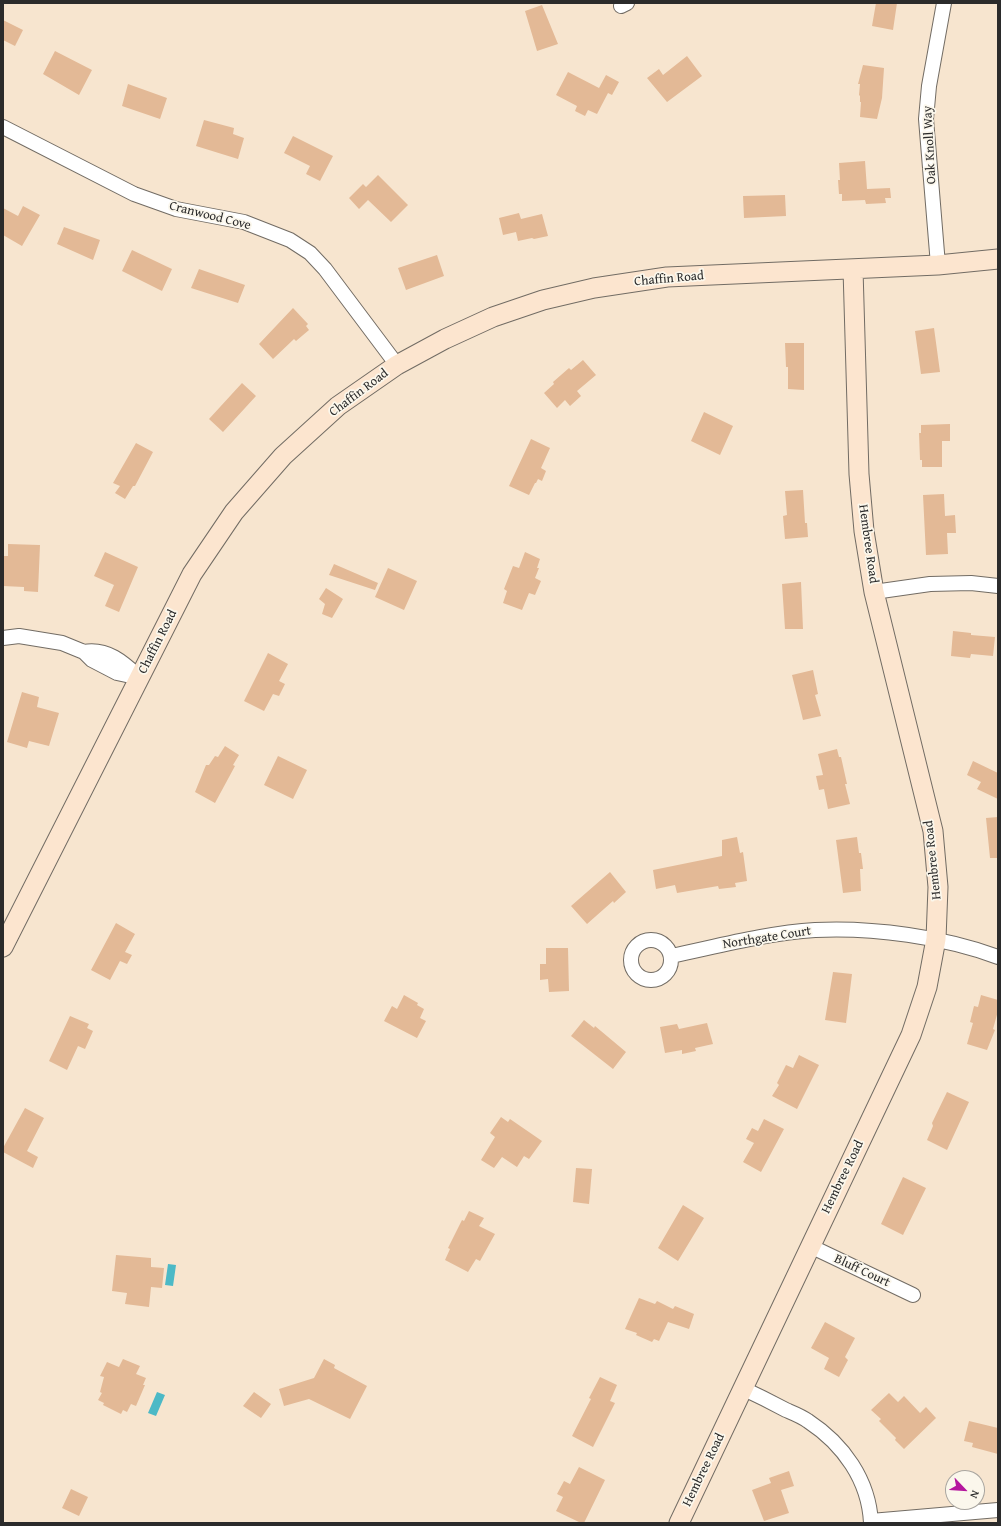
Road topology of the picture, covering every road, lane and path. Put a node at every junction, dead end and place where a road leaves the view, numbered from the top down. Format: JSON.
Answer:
{"nodes":[{"id":1,"x":944,"y":3,"type":"edge"},
{"id":2,"x":3,"y":127,"type":"edge"},
{"id":3,"x":998,"y":259,"type":"edge"},
{"id":4,"x":938,"y":265,"type":"junction"},
{"id":5,"x":853,"y":269,"type":"junction"},
{"id":6,"x":397,"y":365,"type":"junction"},
{"id":7,"x":998,"y":586,"type":"edge"},
{"id":8,"x":874,"y":592,"type":"junction"},
{"id":9,"x":3,"y":638,"type":"edge"},
{"id":10,"x":140,"y":678,"type":"junction"},
{"id":11,"x":936,"y":940,"type":"junction"},
{"id":12,"x":3,"y":947,"type":"edge"},
{"id":13,"x":671,"y":956,"type":"dead end"},
{"id":14,"x":998,"y":957,"type":"edge"},
{"id":15,"x":810,"y":1246,"type":"junction"},
{"id":16,"x":913,"y":1295,"type":"dead end"},
{"id":17,"x":742,"y":1388,"type":"junction"},
{"id":18,"x":998,"y":1510,"type":"edge"},
{"id":19,"x":871,"y":1522,"type":"edge"},
{"id":20,"x":678,"y":1523,"type":"edge"}],
"edges":[{"from":1,"to":4,"type":"street","name":"Oak Knoll Way"},
{"from":2,"to":6,"type":"street","name":"Cranwood Cove"},
{"from":3,"to":4,"type":"street","name":"Chaffin Road"},
{"from":4,"to":5,"type":"street","name":"Chaffin Road"},
{"from":5,"to":6,"type":"street","name":"Chaffin Road"},
{"from":5,"to":8,"type":"street","name":"Hembree Road"},
{"from":6,"to":10,"type":"street","name":"Chaffin Road"},
{"from":7,"to":8,"type":"street"},
{"from":8,"to":11,"type":"street","name":"Hembree Road"},
{"from":9,"to":10,"type":"street"},
{"from":10,"to":12,"type":"street","name":"Chaffin Road"},
{"from":11,"to":13,"type":"street","name":"Northgate Court"},
{"from":11,"to":14,"type":"street","name":"Northgate Court"},
{"from":11,"to":15,"type":"street","name":"Hembree Road"},
{"from":15,"to":16,"type":"street","name":"Bluff Court"},
{"from":15,"to":17,"type":"street","name":"Hembree Road"},
{"from":17,"to":19,"type":"street"},
{"from":17,"to":20,"type":"street","name":"Hembree Road"},
{"from":18,"to":19,"type":"street"}]}
